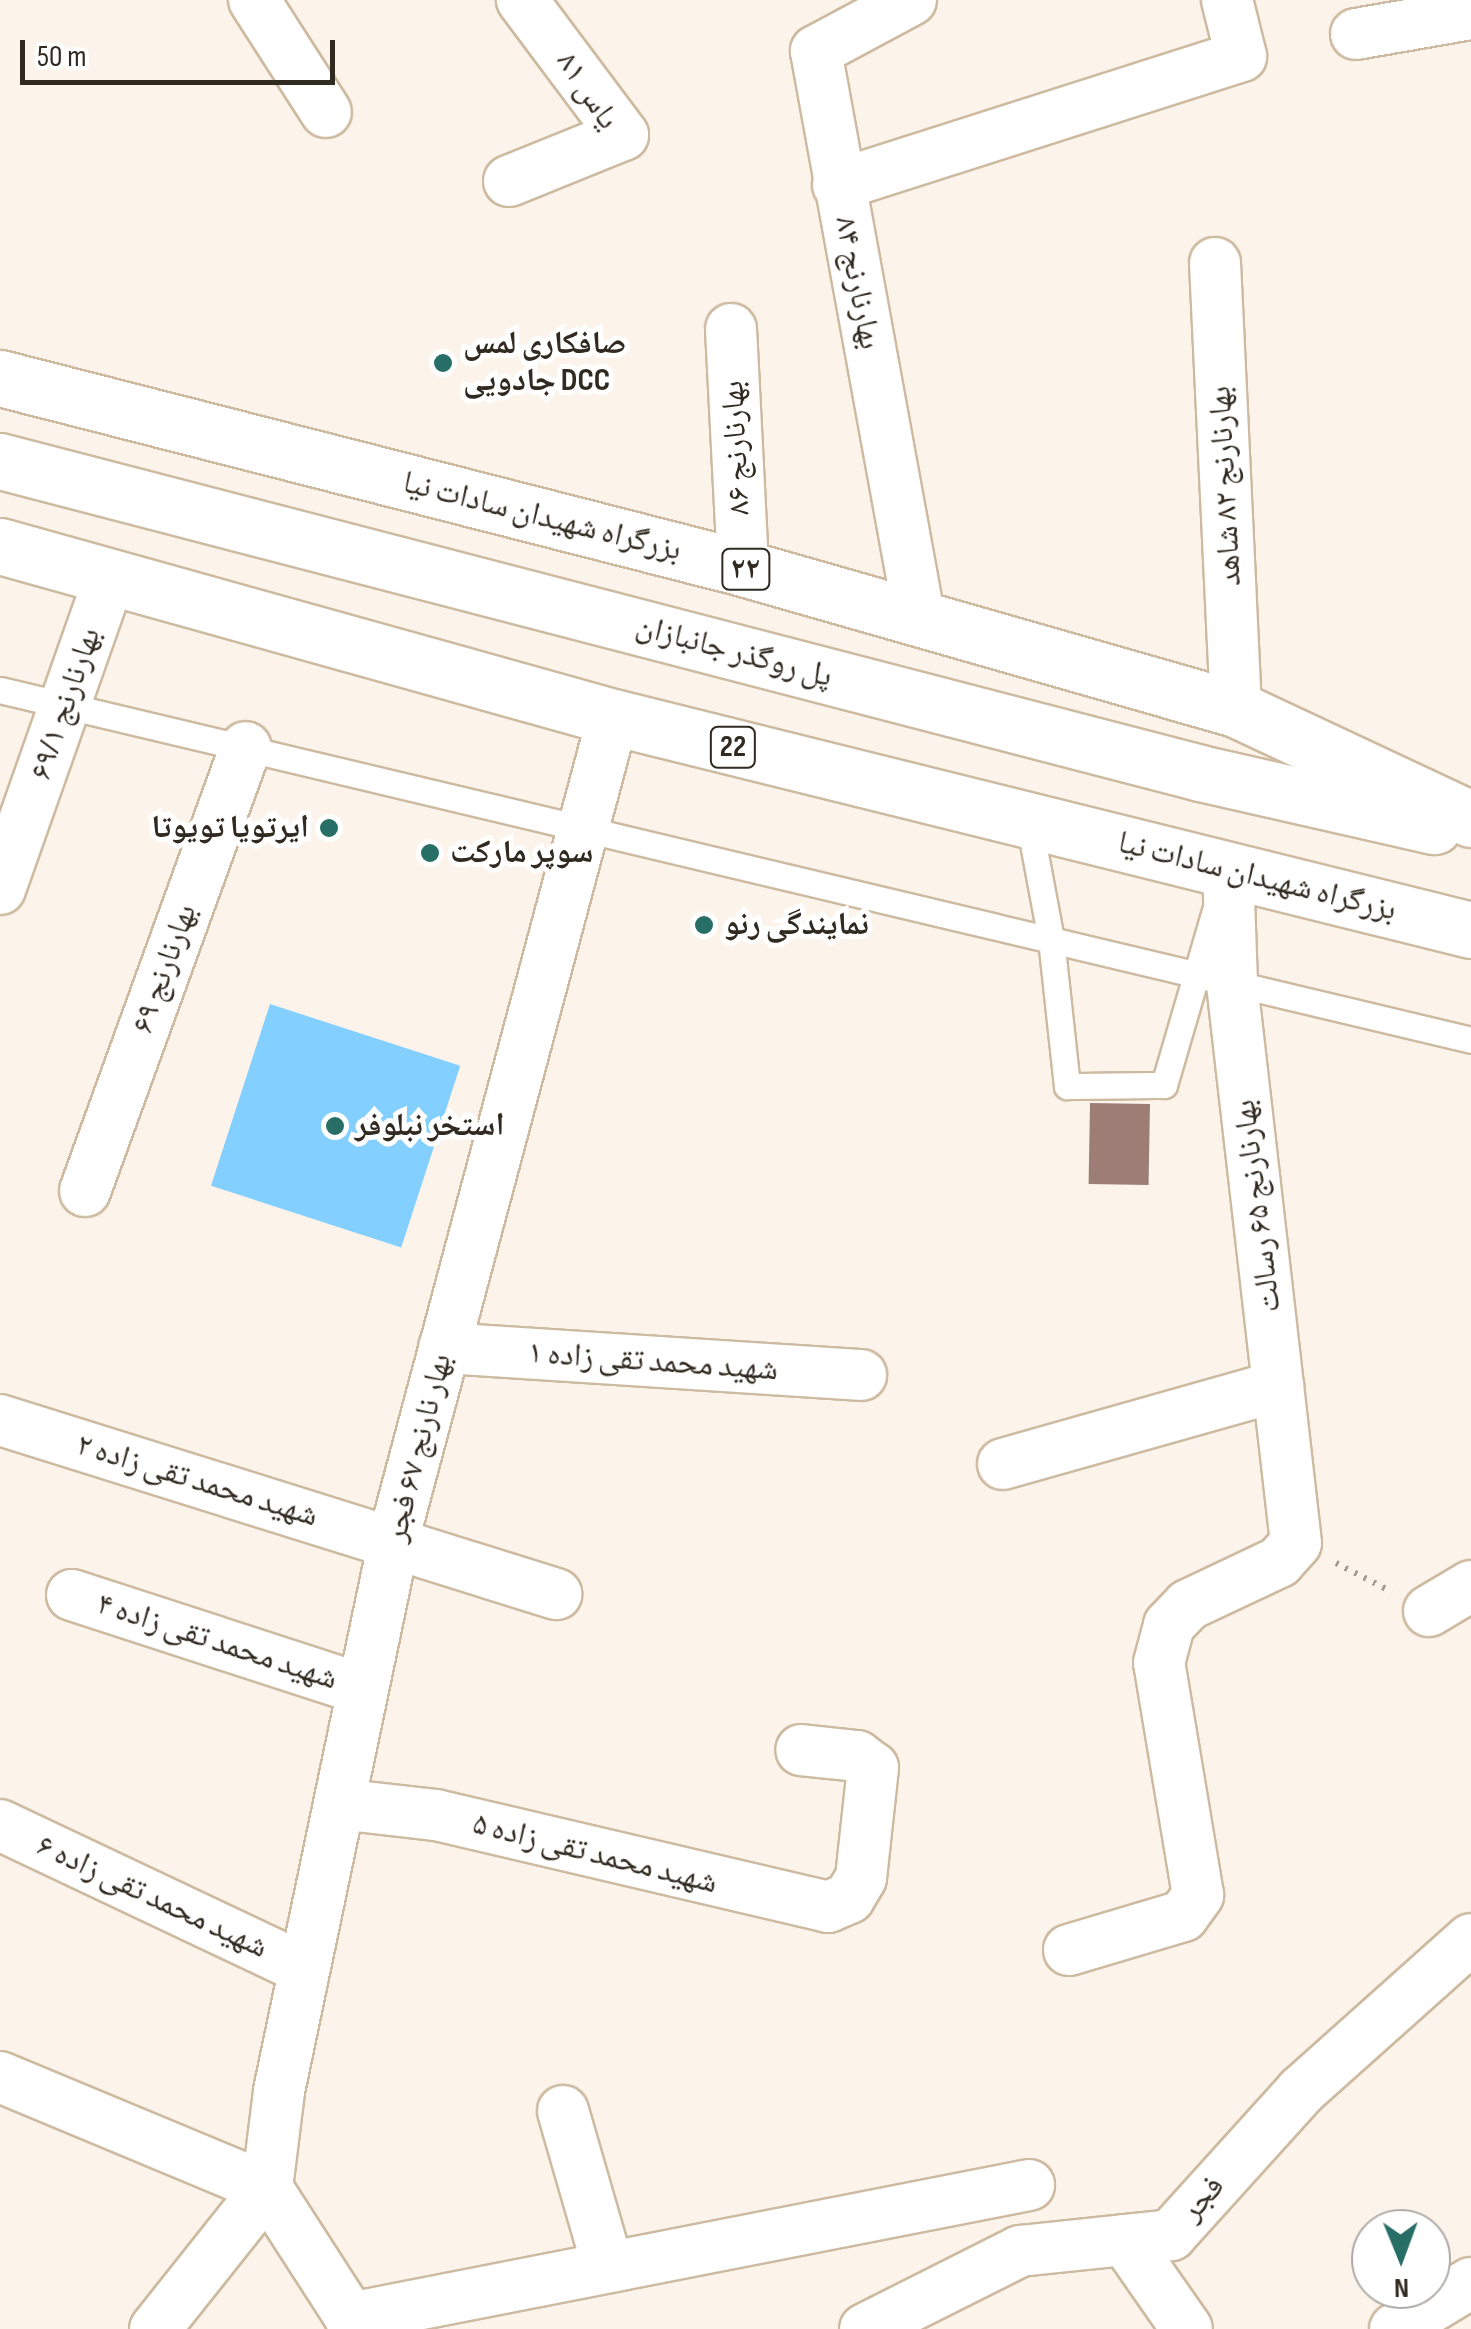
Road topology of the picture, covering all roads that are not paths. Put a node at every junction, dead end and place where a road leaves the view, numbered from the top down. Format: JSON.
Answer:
{"nodes":[{"id":1,"x":254,"y":0,"type":"edge"},
{"id":2,"x":522,"y":0,"type":"edge"},
{"id":3,"x":911,"y":0,"type":"edge"},
{"id":4,"x":1226,"y":0,"type":"edge"},
{"id":5,"x":1471,"y":14,"type":"edge"},
{"id":6,"x":1356,"y":34,"type":"dead end"},
{"id":7,"x":326,"y":112,"type":"dead end"},
{"id":8,"x":509,"y":181,"type":"dead end"},
{"id":9,"x":838,"y":185,"type":"junction"},
{"id":10,"x":1216,"y":263,"type":"dead end"},
{"id":11,"x":731,"y":329,"type":"dead end"},
{"id":12,"x":0,"y":378,"type":"edge"},
{"id":13,"x":0,"y":461,"type":"edge"},
{"id":14,"x":0,"y":546,"type":"edge"},
{"id":15,"x":743,"y":568,"type":"junction"},
{"id":16,"x":110,"y":576,"type":"junction"},
{"id":17,"x":920,"y":621,"type":"junction"},
{"id":18,"x":0,"y":690,"type":"edge"},
{"id":19,"x":68,"y":705,"type":"junction"},
{"id":20,"x":1236,"y":708,"type":"junction"},
{"id":21,"x":612,"y":717,"type":"junction"},
{"id":22,"x":246,"y":747,"type":"junction"},
{"id":23,"x":1471,"y":820,"type":"edge"},
{"id":24,"x":1029,"y":822,"type":"junction"},
{"id":25,"x":586,"y":826,"type":"junction"},
{"id":26,"x":1471,"y":834,"type":"edge"},
{"id":27,"x":1228,"y":869,"type":"junction"},
{"id":28,"x":0,"y":889,"type":"edge"},
{"id":29,"x":1471,"y":930,"type":"edge"},
{"id":30,"x":1051,"y":939,"type":"junction"},
{"id":31,"x":1213,"y":978,"type":"junction"},
{"id":32,"x":1471,"y":1040,"type":"edge"},
{"id":33,"x":85,"y":1191,"type":"dead end"},
{"id":34,"x":444,"y":1348,"type":"junction"},
{"id":35,"x":861,"y":1375,"type":"dead end"},
{"id":36,"x":1278,"y":1386,"type":"junction"},
{"id":37,"x":0,"y":1420,"type":"edge"},
{"id":38,"x":1003,"y":1464,"type":"dead end"},
{"id":39,"x":394,"y":1542,"type":"junction"},
{"id":40,"x":1471,"y":1586,"type":"edge"},
{"id":41,"x":72,"y":1594,"type":"dead end"},
{"id":42,"x":556,"y":1594,"type":"dead end"},
{"id":43,"x":1428,"y":1611,"type":"road end"},
{"id":44,"x":362,"y":1689,"type":"junction"},
{"id":45,"x":801,"y":1750,"type":"dead end"},
{"id":46,"x":338,"y":1804,"type":"junction"},
{"id":47,"x":0,"y":1825,"type":"edge"},
{"id":48,"x":1471,"y":1939,"type":"edge"},
{"id":49,"x":1069,"y":1950,"type":"dead end"},
{"id":50,"x":304,"y":1970,"type":"junction"},
{"id":51,"x":0,"y":2077,"type":"edge"},
{"id":52,"x":563,"y":2111,"type":"dead end"},
{"id":53,"x":1029,"y":2185,"type":"dead end"},
{"id":54,"x":267,"y":2188,"type":"junction"},
{"id":55,"x":1124,"y":2240,"type":"junction"},
{"id":56,"x":608,"y":2267,"type":"junction"},
{"id":57,"x":1471,"y":2283,"type":"edge"},
{"id":58,"x":354,"y":2323,"type":"edge"},
{"id":59,"x":892,"y":2323,"type":"edge"},
{"id":60,"x":155,"y":2329,"type":"edge"},
{"id":61,"x":1187,"y":2329,"type":"edge"},
{"id":62,"x":1395,"y":2329,"type":"edge"}],
"edges":[{"from":1,"to":7,"type":"street"},
{"from":2,"to":8,"type":"street","name":"یاس ۸۱"},
{"from":3,"to":9,"type":"street","name":"بهارنارنج ۸۴"},
{"from":4,"to":9,"type":"street"},
{"from":5,"to":6,"type":"street"},
{"from":9,"to":17,"type":"street","name":"بهارنارنج ۸۴"},
{"from":10,"to":20,"type":"street","name":"بهارنارنج ۸۲ شاهد"},
{"from":11,"to":15,"type":"street","name":"بهارنارنج ۸۶"},
{"from":12,"to":15,"type":"highway","name":"بزرگراه شهیدان سادات نیا","number":"۲۲"},
{"from":13,"to":26,"type":"highway","name":"پل روگذر جانبازان"},
{"from":14,"to":16,"type":"highway","name":"بزرگراه شهیدان سادات نیا","number":"22"},
{"from":15,"to":17,"type":"highway","name":"بزرگراه شهیدان سادات نیا","number":"۲۲"},
{"from":16,"to":19,"type":"street","name":"بهارنارنج ۶۹/۱"},
{"from":16,"to":21,"type":"highway","name":"بزرگراه شهیدان سادات نیا","number":"22"},
{"from":17,"to":20,"type":"highway","name":"بزرگراه شهیدان سادات نیا","number":"۲۲"},
{"from":18,"to":19,"type":"lane"},
{"from":19,"to":22,"type":"lane"},
{"from":19,"to":28,"type":"street","name":"بهارنارنج ۶۹/۱"},
{"from":20,"to":23,"type":"highway","name":"بزرگراه شهیدان سادات نیا","number":"۲۲"},
{"from":21,"to":24,"type":"highway","name":"بزرگراه شهیدان سادات نیا","number":"22"},
{"from":21,"to":25,"type":"street","name":"بهار نارنج ۶۷ فجر"},
{"from":22,"to":25,"type":"lane"},
{"from":22,"to":33,"type":"street","name":"بهارنارنج ۶۹"},
{"from":24,"to":27,"type":"highway","name":"بزرگراه شهیدان سادات نیا","number":"22"},
{"from":24,"to":30,"type":"lane"},
{"from":25,"to":30,"type":"lane"},
{"from":25,"to":34,"type":"street","name":"بهار نارنج ۶۷ فجر"},
{"from":27,"to":29,"type":"highway","name":"بزرگراه شهیدان سادات نیا","number":"22"},
{"from":27,"to":31,"type":"street","name":"بهارنارنج ۶۵ رسالت"},
{"from":30,"to":31,"type":"lane"},
{"from":30,"to":31,"type":"lane"},
{"from":31,"to":32,"type":"lane"},
{"from":31,"to":36,"type":"street","name":"بهارنارنج ۶۵ رسالت"},
{"from":34,"to":35,"type":"street","name":"شهید محمد تقی زاده ۱"},
{"from":34,"to":39,"type":"street","name":"بهار نارنج ۶۷ فجر"},
{"from":36,"to":38,"type":"street"},
{"from":36,"to":49,"type":"street","name":"بهارنارنج ۶۵ رسالت"},
{"from":37,"to":39,"type":"street","name":"شهید محمد تقی زاده ۲"},
{"from":39,"to":42,"type":"street","name":"شهید محمد تقی زاده ۲"},
{"from":39,"to":44,"type":"street","name":"بهار نارنج ۶۷ فجر"},
{"from":40,"to":43,"type":"street"},
{"from":41,"to":44,"type":"street","name":"شهید محمد تقی زاده ۴"},
{"from":44,"to":46,"type":"street","name":"بهار نارنج ۶۷ فجر"},
{"from":45,"to":46,"type":"street","name":"شهید محمد تقی زاده ۵"},
{"from":46,"to":50,"type":"street","name":"بهار نارنج ۶۷ فجر"},
{"from":47,"to":50,"type":"street","name":"شهید محمد تقی زاده ۶"},
{"from":48,"to":55,"type":"street","name":"فجر"},
{"from":50,"to":54,"type":"street","name":"بهار نارنج ۶۷ فجر"},
{"from":51,"to":54,"type":"street"},
{"from":52,"to":56,"type":"street"},
{"from":53,"to":56,"type":"street"},
{"from":54,"to":58,"type":"street"},
{"from":54,"to":60,"type":"street"},
{"from":55,"to":59,"type":"street","name":"فجر"},
{"from":55,"to":61,"type":"street"},
{"from":56,"to":58,"type":"street"},
{"from":57,"to":62,"type":"street"}]}
